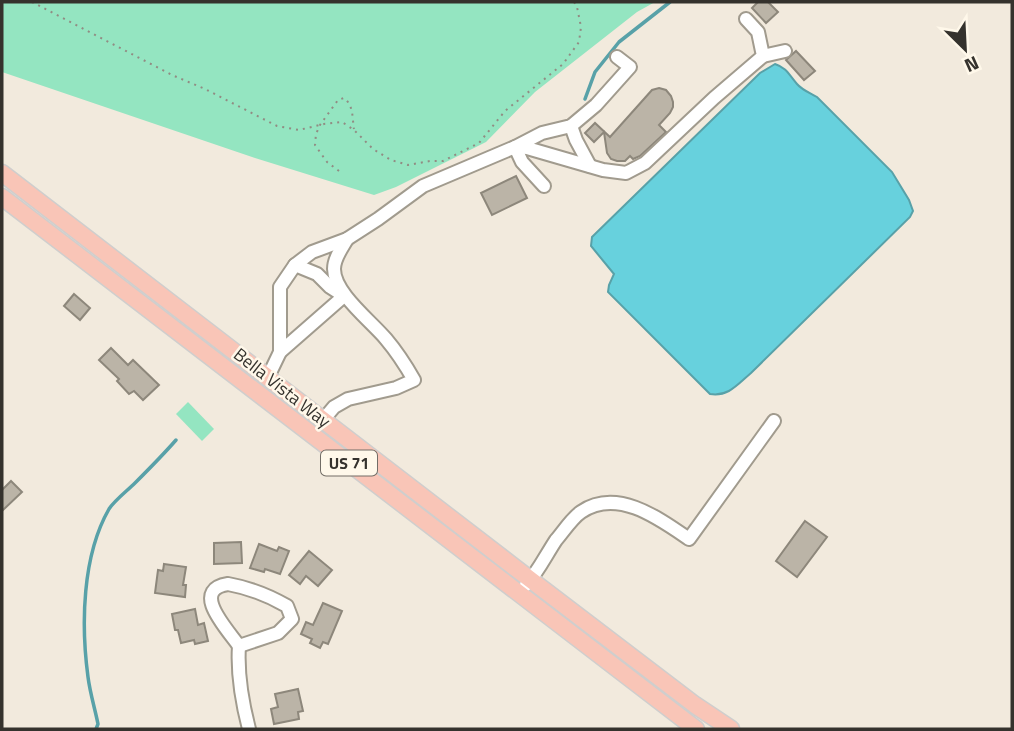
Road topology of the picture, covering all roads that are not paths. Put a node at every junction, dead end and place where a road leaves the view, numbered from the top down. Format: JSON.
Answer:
{"nodes":[{"id":1,"x":746,"y":19,"type":"dead end"},
{"id":2,"x":785,"y":51,"type":"dead end"},
{"id":3,"x":763,"y":56,"type":"junction"},
{"id":4,"x":617,"y":57,"type":"dead end"},
{"id":5,"x":571,"y":126,"type":"junction"},
{"id":6,"x":515,"y":147,"type":"junction"},
{"id":7,"x":590,"y":166,"type":"junction"},
{"id":8,"x":2,"y":173,"type":"edge"},
{"id":9,"x":544,"y":186,"type":"dead end"},
{"id":10,"x":2,"y":197,"type":"edge"},
{"id":11,"x":347,"y":239,"type":"junction"},
{"id":12,"x":296,"y":265,"type":"junction"},
{"id":13,"x":344,"y":296,"type":"junction"},
{"id":14,"x":280,"y":352,"type":"junction"},
{"id":15,"x":268,"y":377,"type":"junction"},
{"id":16,"x":323,"y":420,"type":"junction"},
{"id":17,"x":774,"y":421,"type":"dead end"},
{"id":18,"x":531,"y":580,"type":"junction"},
{"id":19,"x":518,"y":593,"type":"junction"},
{"id":20,"x":240,"y":646,"type":"junction"},
{"id":21,"x":249,"y":729,"type":"edge"},
{"id":22,"x":696,"y":729,"type":"edge"},
{"id":23,"x":731,"y":729,"type":"edge"}],
"edges":[{"from":1,"to":3,"type":"street"},
{"from":2,"to":3,"type":"street"},
{"from":3,"to":7,"type":"street"},
{"from":4,"to":5,"type":"street"},
{"from":5,"to":6,"type":"street"},
{"from":5,"to":7,"type":"street"},
{"from":6,"to":7,"type":"street"},
{"from":6,"to":9,"type":"street"},
{"from":6,"to":11,"type":"street"},
{"from":8,"to":15,"type":"main road","name":"Bella Vista Way","number":"US 71"},
{"from":10,"to":19,"type":"main road","name":"Bella Vista Way","number":"US 71"},
{"from":11,"to":12,"type":"street"},
{"from":11,"to":13,"type":"street"},
{"from":12,"to":13,"type":"street"},
{"from":12,"to":14,"type":"street"},
{"from":13,"to":14,"type":"street"},
{"from":13,"to":16,"type":"street"},
{"from":14,"to":15,"type":"street"},
{"from":15,"to":16,"type":"main road","name":"Bella Vista Way","number":"US 71"},
{"from":16,"to":18,"type":"main road","name":"Bella Vista Way","number":"US 71"},
{"from":17,"to":18,"type":"street"},
{"from":18,"to":19,"type":"street"},
{"from":18,"to":23,"type":"main road","name":"Bella Vista Way","number":"US 71"},
{"from":19,"to":22,"type":"main road","name":"Bella Vista Way","number":"US 71"},
{"from":20,"to":20,"type":"street"},
{"from":20,"to":21,"type":"street"}]}
